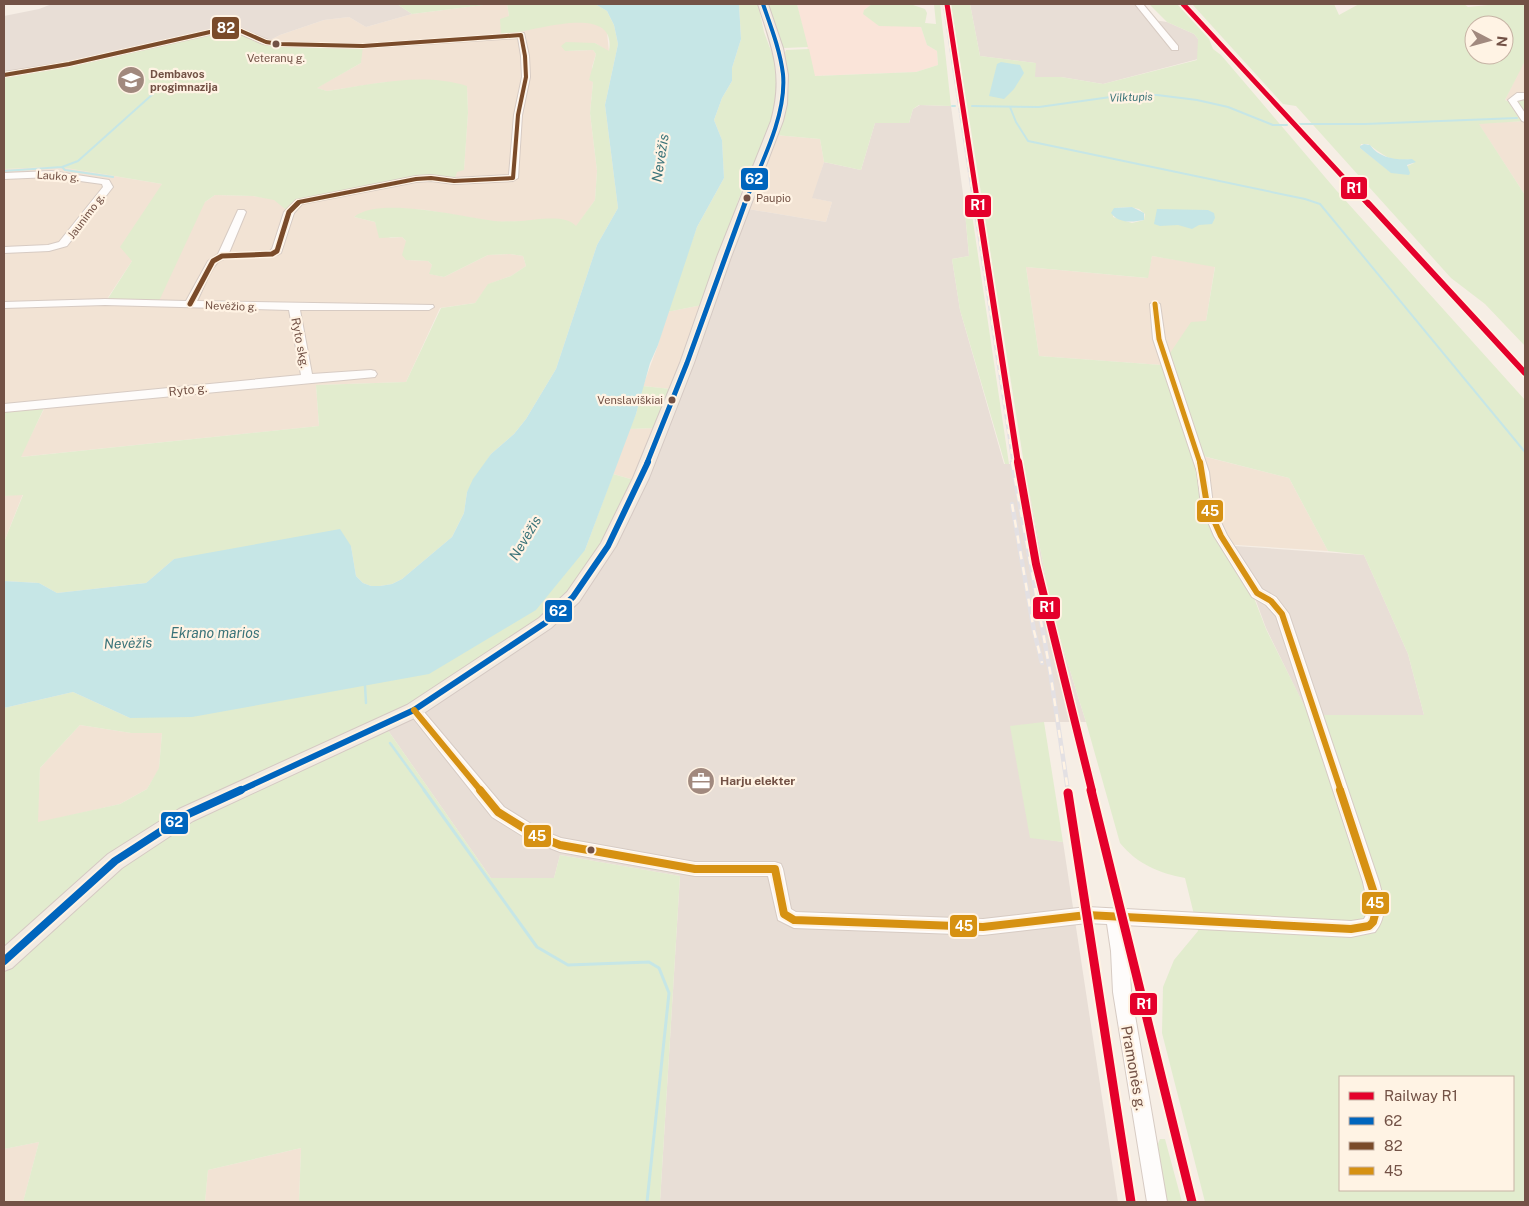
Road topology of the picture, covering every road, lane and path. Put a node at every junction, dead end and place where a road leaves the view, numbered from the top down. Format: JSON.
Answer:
{"nodes":[{"id":1,"x":763,"y":4,"type":"edge"},
{"id":2,"x":1139,"y":4,"type":"edge"},
{"id":3,"x":1175,"y":48,"type":"dead end"},
{"id":4,"x":4,"y":75,"type":"edge"},
{"id":5,"x":1521,"y":96,"type":"edge"},
{"id":6,"x":1525,"y":119,"type":"edge"},
{"id":7,"x":4,"y":176,"type":"edge"},
{"id":8,"x":108,"y":187,"type":"joint"},
{"id":9,"x":241,"y":212,"type":"dead end"},
{"id":10,"x":4,"y":250,"type":"edge"},
{"id":11,"x":222,"y":256,"type":"junction"},
{"id":12,"x":190,"y":304,"type":"junction"},
{"id":13,"x":1155,"y":304,"type":"dead end"},
{"id":14,"x":4,"y":305,"type":"edge"},
{"id":15,"x":294,"y":307,"type":"junction"},
{"id":16,"x":429,"y":307,"type":"dead end"},
{"id":17,"x":372,"y":374,"type":"dead end"},
{"id":18,"x":307,"y":378,"type":"junction"},
{"id":19,"x":4,"y":408,"type":"edge"},
{"id":20,"x":414,"y":710,"type":"junction"},
{"id":21,"x":1114,"y":917,"type":"junction"},
{"id":22,"x":4,"y":961,"type":"edge"},
{"id":23,"x":1157,"y":1202,"type":"edge"}],
"edges":[{"from":1,"to":20,"type":"main road"},
{"from":2,"to":3,"type":"street"},
{"from":4,"to":11,"type":"street"},
{"from":5,"to":6,"type":"street"},
{"from":7,"to":8,"type":"street","name":"Lauko g."},
{"from":8,"to":10,"type":"street","name":"Jaunimo g."},
{"from":9,"to":11,"type":"street"},
{"from":11,"to":12,"type":"street"},
{"from":12,"to":14,"type":"street","name":"Nevėžio g."},
{"from":12,"to":15,"type":"street","name":"Nevėžio g."},
{"from":13,"to":21,"type":"street"},
{"from":15,"to":16,"type":"street","name":"Nevėžio g."},
{"from":15,"to":18,"type":"street","name":"Ryto skg."},
{"from":17,"to":18,"type":"street","name":"Ryto g."},
{"from":18,"to":19,"type":"street","name":"Ryto g."},
{"from":20,"to":21,"type":"street"},
{"from":20,"to":22,"type":"main road"},
{"from":21,"to":23,"type":"street","name":"Pramonės g."}]}
